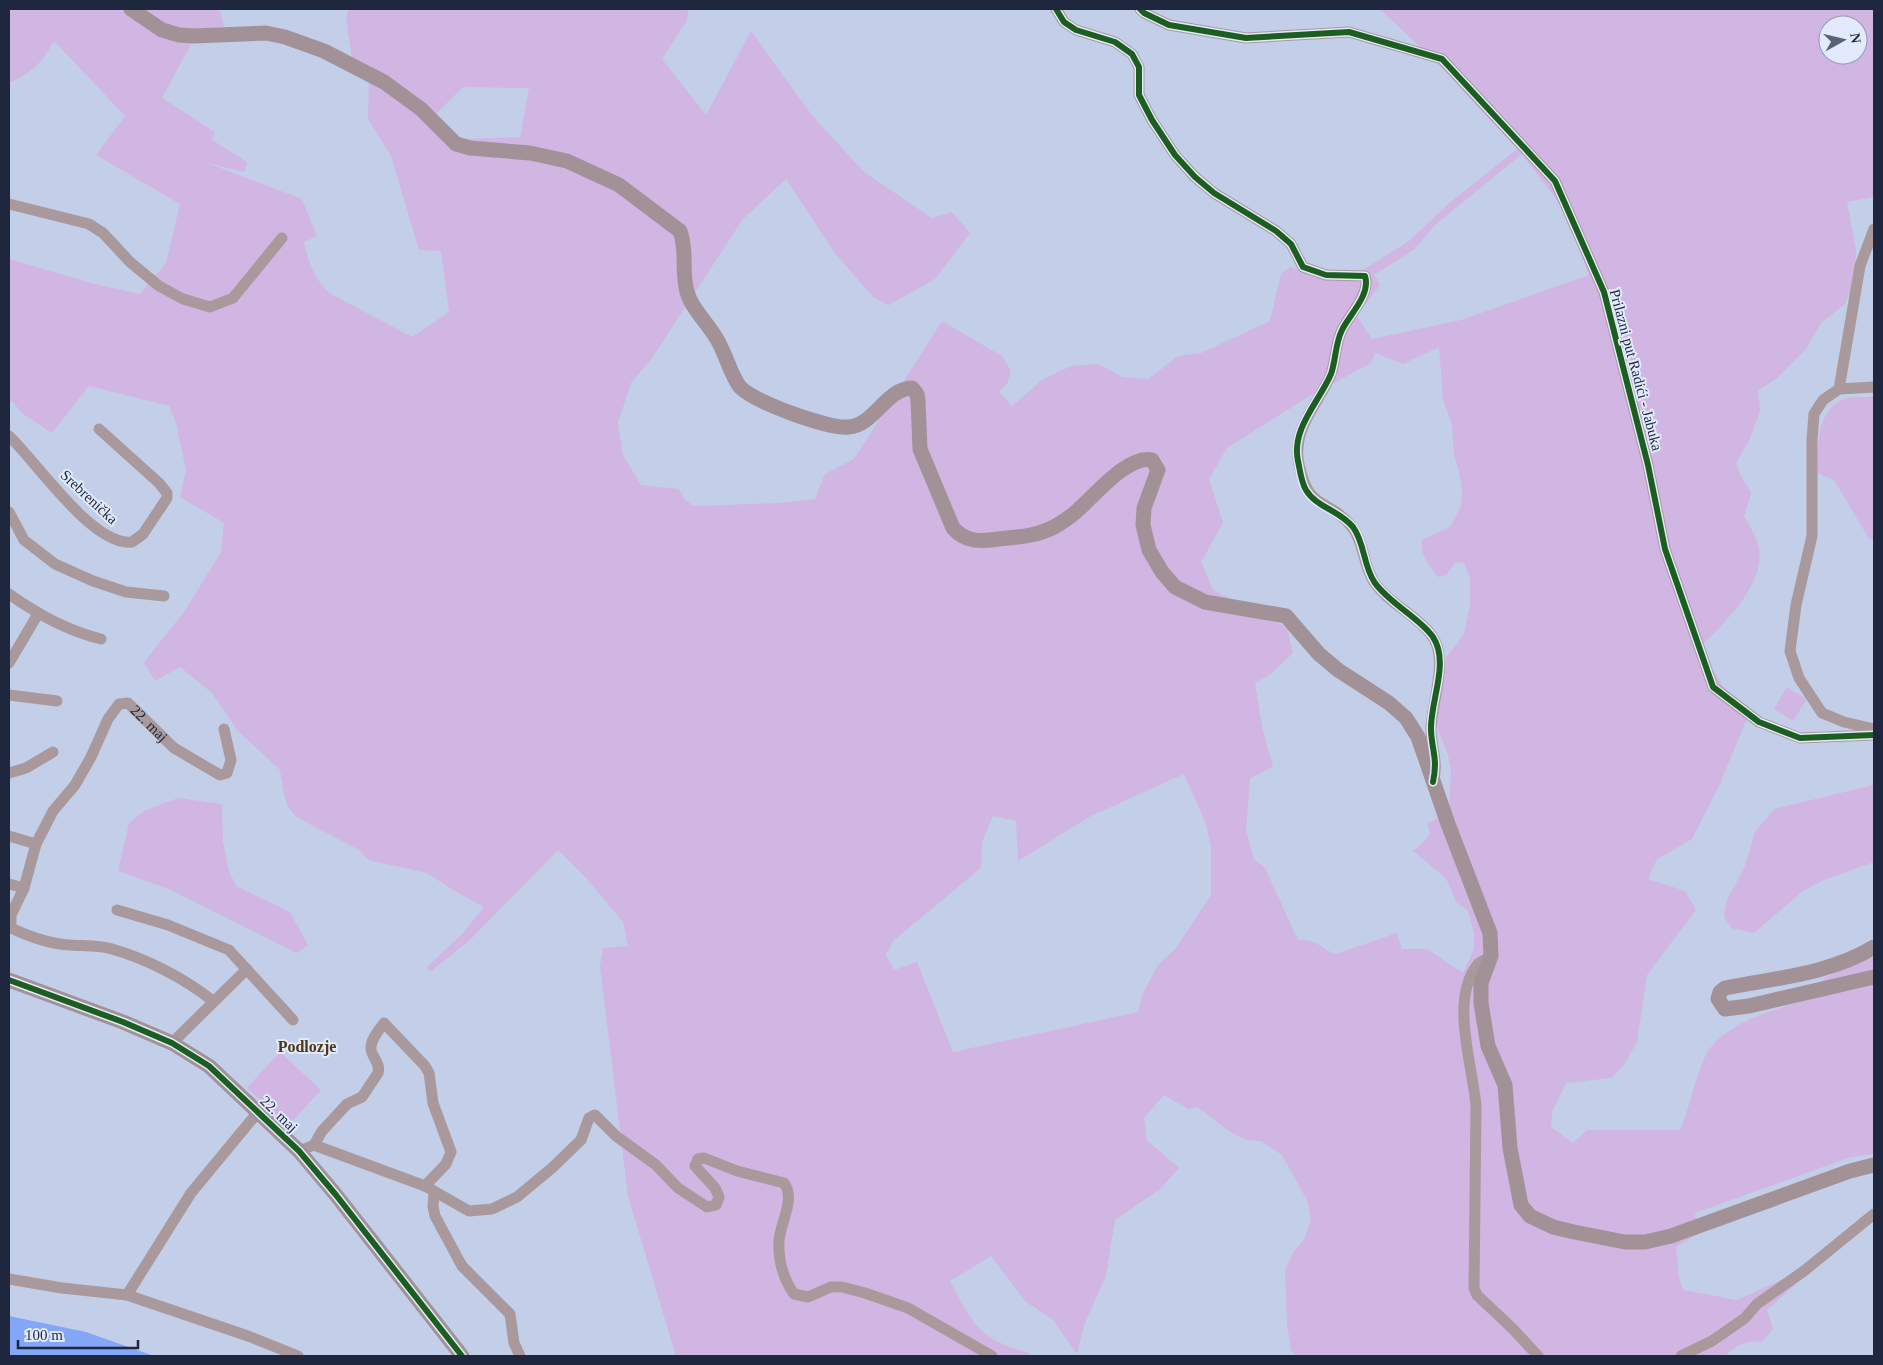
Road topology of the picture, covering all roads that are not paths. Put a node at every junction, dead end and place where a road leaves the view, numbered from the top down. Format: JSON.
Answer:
{"nodes":[{"id":1,"x":131,"y":9,"type":"edge"},
{"id":2,"x":1056,"y":9,"type":"edge"},
{"id":3,"x":1140,"y":9,"type":"edge"},
{"id":4,"x":9,"y":204,"type":"edge"},
{"id":5,"x":1874,"y":229,"type":"edge"},
{"id":6,"x":282,"y":238,"type":"dead end"},
{"id":7,"x":1874,"y":387,"type":"edge"},
{"id":8,"x":1839,"y":389,"type":"junction"},
{"id":9,"x":99,"y":429,"type":"dead end"},
{"id":10,"x":9,"y":436,"type":"edge"},
{"id":11,"x":9,"y":512,"type":"edge"},
{"id":12,"x":9,"y":594,"type":"edge"},
{"id":13,"x":164,"y":596,"type":"dead end"},
{"id":14,"x":38,"y":614,"type":"junction"},
{"id":15,"x":101,"y":639,"type":"dead end"},
{"id":16,"x":9,"y":663,"type":"edge"},
{"id":17,"x":9,"y":695,"type":"edge"},
{"id":18,"x":57,"y":701,"type":"dead end"},
{"id":19,"x":224,"y":729,"type":"dead end"},
{"id":20,"x":1874,"y":729,"type":"edge"},
{"id":21,"x":1874,"y":735,"type":"edge"},
{"id":22,"x":53,"y":752,"type":"dead end"},
{"id":23,"x":9,"y":773,"type":"edge"},
{"id":24,"x":1434,"y":782,"type":"junction"},
{"id":25,"x":9,"y":836,"type":"edge"},
{"id":26,"x":36,"y":844,"type":"junction"},
{"id":27,"x":9,"y":884,"type":"edge"},
{"id":28,"x":24,"y":888,"type":"junction"},
{"id":29,"x":117,"y":910,"type":"dead end"},
{"id":30,"x":1874,"y":947,"type":"edge"},
{"id":31,"x":1491,"y":956,"type":"junction"},
{"id":32,"x":247,"y":969,"type":"junction"},
{"id":33,"x":1874,"y":977,"type":"edge"},
{"id":34,"x":9,"y":980,"type":"edge"},
{"id":35,"x":213,"y":1001,"type":"junction"},
{"id":36,"x":293,"y":1020,"type":"dead end"},
{"id":37,"x":172,"y":1043,"type":"junction"},
{"id":38,"x":258,"y":1112,"type":"junction"},
{"id":39,"x":314,"y":1146,"type":"junction"},
{"id":40,"x":299,"y":1151,"type":"junction"},
{"id":41,"x":1874,"y":1165,"type":"edge"},
{"id":42,"x":430,"y":1189,"type":"junction"},
{"id":43,"x":1874,"y":1214,"type":"edge"},
{"id":44,"x":9,"y":1279,"type":"edge"},
{"id":45,"x":127,"y":1295,"type":"junction"},
{"id":46,"x":298,"y":1356,"type":"edge"},
{"id":47,"x":462,"y":1356,"type":"edge"},
{"id":48,"x":520,"y":1356,"type":"edge"},
{"id":49,"x":992,"y":1356,"type":"edge"},
{"id":50,"x":1538,"y":1356,"type":"edge"},
{"id":51,"x":1681,"y":1356,"type":"edge"}],
"edges":[{"from":1,"to":24,"type":"main road"},
{"from":2,"to":24,"type":"street"},
{"from":3,"to":21,"type":"street","name":"Prilazni put Radići - Jabuka"},
{"from":4,"to":6,"type":"street"},
{"from":5,"to":8,"type":"street"},
{"from":7,"to":8,"type":"street"},
{"from":8,"to":20,"type":"street"},
{"from":9,"to":10,"type":"street","name":"Srebrenička"},
{"from":11,"to":13,"type":"street"},
{"from":12,"to":14,"type":"street"},
{"from":14,"to":15,"type":"street"},
{"from":14,"to":16,"type":"street"},
{"from":17,"to":18,"type":"street"},
{"from":19,"to":26,"type":"street","name":"22. maj"},
{"from":22,"to":23,"type":"street"},
{"from":24,"to":31,"type":"main road"},
{"from":25,"to":26,"type":"street"},
{"from":26,"to":28,"type":"street","name":"22. maj"},
{"from":27,"to":28,"type":"street"},
{"from":28,"to":35,"type":"street","name":"22. maj"},
{"from":29,"to":32,"type":"street"},
{"from":30,"to":33,"type":"main road"},
{"from":31,"to":41,"type":"main road"},
{"from":31,"to":50,"type":"street"},
{"from":32,"to":35,"type":"street"},
{"from":32,"to":36,"type":"street"},
{"from":34,"to":37,"type":"main road","name":"22. maj"},
{"from":35,"to":37,"type":"street"},
{"from":37,"to":38,"type":"main road","name":"22. maj"},
{"from":38,"to":40,"type":"main road","name":"22. maj"},
{"from":38,"to":45,"type":"street","name":"22. maj"},
{"from":39,"to":40,"type":"street","name":"22. maj"},
{"from":39,"to":42,"type":"street"},
{"from":39,"to":42,"type":"street","name":"22. maj"},
{"from":40,"to":47,"type":"main road","name":"22. maj"},
{"from":42,"to":48,"type":"street"},
{"from":42,"to":49,"type":"street"},
{"from":43,"to":51,"type":"street"},
{"from":44,"to":45,"type":"street"},
{"from":45,"to":46,"type":"street"}]}
